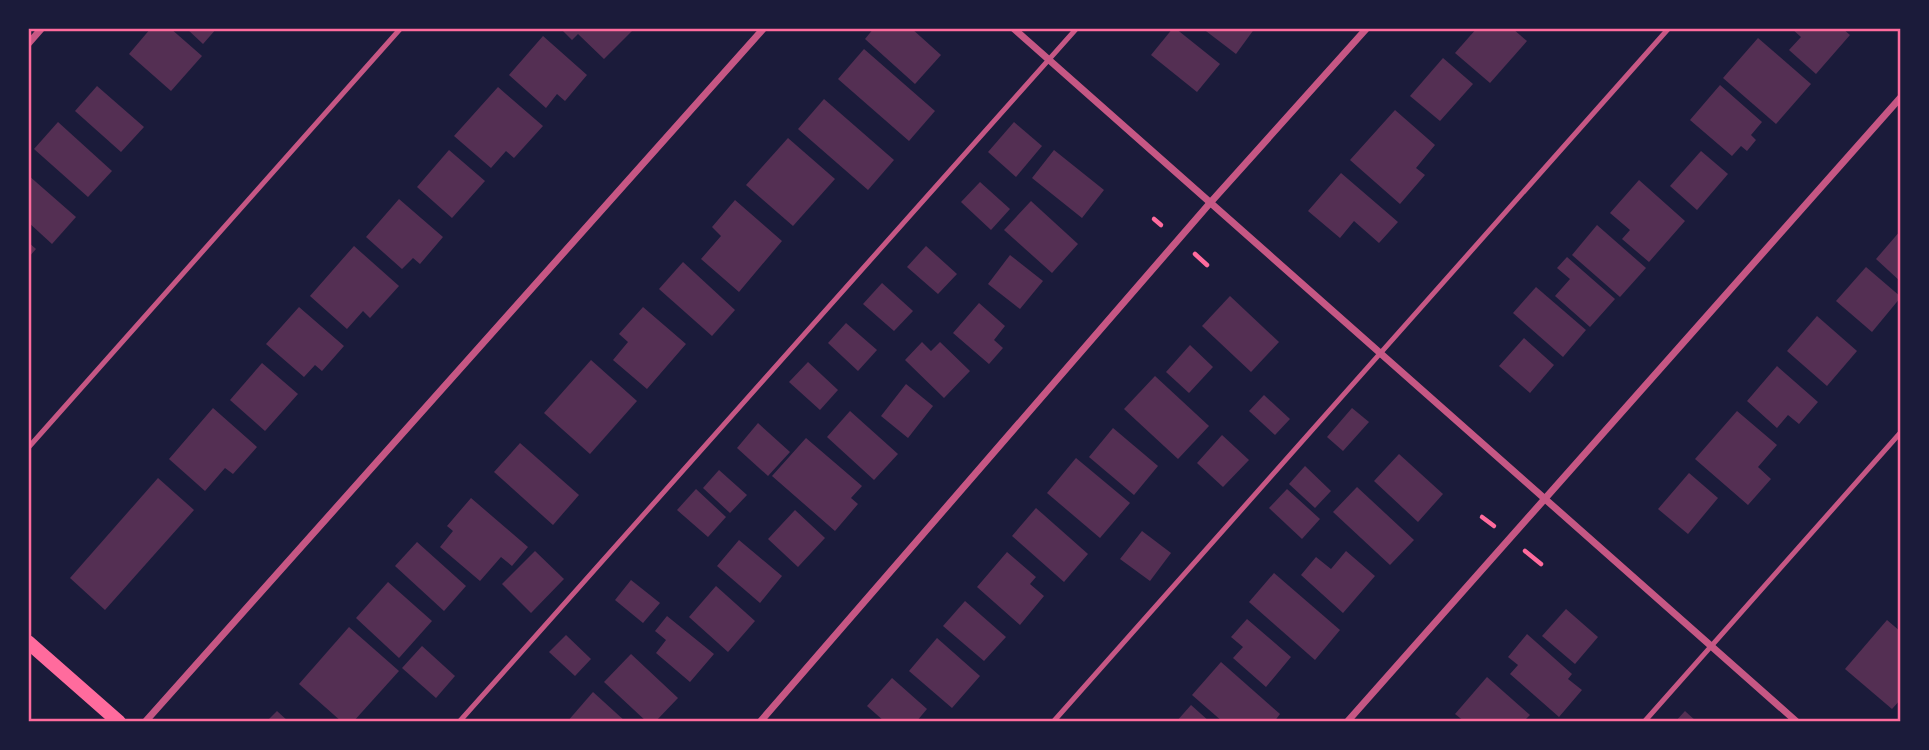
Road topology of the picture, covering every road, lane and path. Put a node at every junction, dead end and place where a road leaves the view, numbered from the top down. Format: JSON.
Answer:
{"nodes":[{"id":1,"x":42,"y":28,"type":"edge"},
{"id":2,"x":401,"y":28,"type":"edge"},
{"id":3,"x":764,"y":28,"type":"edge"},
{"id":4,"x":1013,"y":28,"type":"edge"},
{"id":5,"x":1077,"y":28,"type":"edge"},
{"id":6,"x":1367,"y":28,"type":"edge"},
{"id":7,"x":1670,"y":28,"type":"edge"},
{"id":8,"x":28,"y":44,"type":"edge"},
{"id":9,"x":1049,"y":60,"type":"junction"},
{"id":10,"x":1901,"y":97,"type":"edge"},
{"id":11,"x":1210,"y":203,"type":"junction"},
{"id":12,"x":1381,"y":354,"type":"junction"},
{"id":13,"x":1901,"y":432,"type":"edge"},
{"id":14,"x":28,"y":448,"type":"edge"},
{"id":15,"x":1545,"y":498,"type":"junction"},
{"id":16,"x":28,"y":642,"type":"edge"},
{"id":17,"x":1711,"y":646,"type":"junction"},
{"id":18,"x":119,"y":722,"type":"edge"},
{"id":19,"x":145,"y":722,"type":"edge"},
{"id":20,"x":459,"y":722,"type":"edge"},
{"id":21,"x":760,"y":722,"type":"edge"},
{"id":22,"x":1053,"y":722,"type":"edge"},
{"id":23,"x":1347,"y":722,"type":"edge"},
{"id":24,"x":1644,"y":722,"type":"edge"},
{"id":25,"x":1797,"y":722,"type":"edge"}],
"edges":[{"from":1,"to":8,"type":"street"},
{"from":2,"to":14,"type":"lane"},
{"from":3,"to":19,"type":"street"},
{"from":4,"to":9,"type":"street"},
{"from":5,"to":9,"type":"lane"},
{"from":6,"to":11,"type":"street"},
{"from":7,"to":12,"type":"lane"},
{"from":9,"to":11,"type":"street"},
{"from":9,"to":20,"type":"lane"},
{"from":10,"to":15,"type":"street"},
{"from":11,"to":12,"type":"street"},
{"from":11,"to":21,"type":"street"},
{"from":12,"to":15,"type":"street"},
{"from":12,"to":22,"type":"lane"},
{"from":13,"to":17,"type":"lane"},
{"from":15,"to":17,"type":"street"},
{"from":15,"to":23,"type":"street"},
{"from":16,"to":18,"type":"main road"},
{"from":17,"to":24,"type":"lane"},
{"from":17,"to":25,"type":"street"}]}
